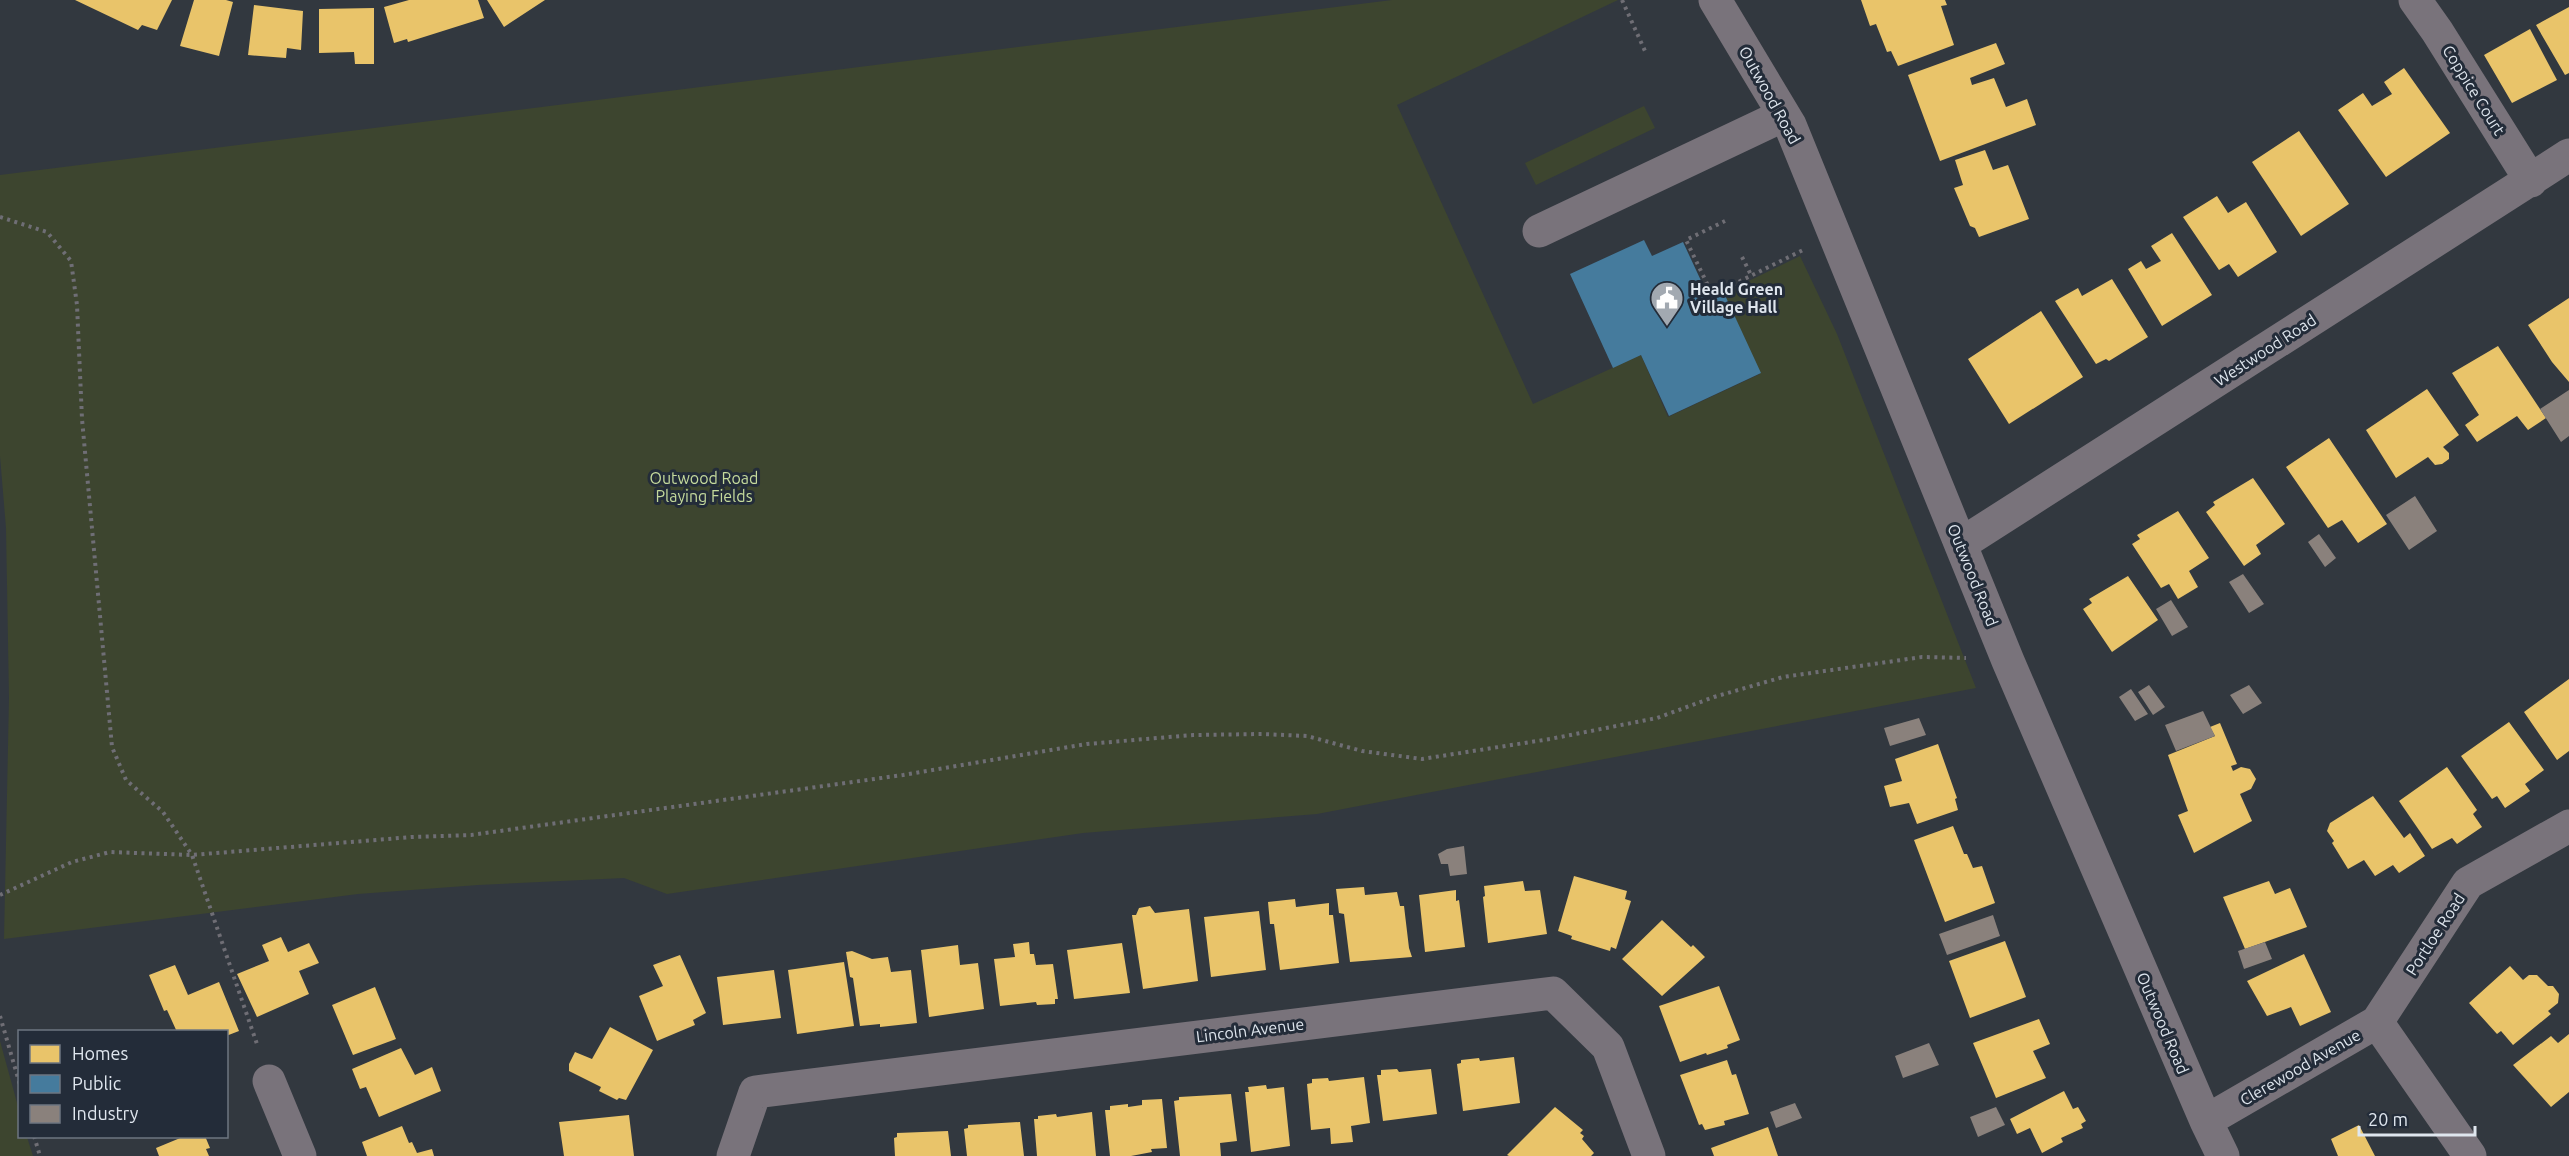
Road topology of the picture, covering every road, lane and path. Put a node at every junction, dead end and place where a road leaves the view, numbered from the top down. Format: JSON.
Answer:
{"nodes":[{"id":1,"x":1622,"y":0,"type":"edge"},
{"id":2,"x":1715,"y":0,"type":"edge"},
{"id":3,"x":2415,"y":0,"type":"edge"},
{"id":4,"x":1646,"y":51,"type":"dead end"},
{"id":5,"x":1784,"y":116,"type":"junction"},
{"id":6,"x":2569,"y":155,"type":"edge"},
{"id":7,"x":2531,"y":181,"type":"junction"},
{"id":8,"x":0,"y":217,"type":"edge"},
{"id":9,"x":1725,"y":221,"type":"dead end"},
{"id":10,"x":1539,"y":231,"type":"dead end"},
{"id":11,"x":1834,"y":234,"type":"junction"},
{"id":12,"x":1742,"y":257,"type":"dead end"},
{"id":13,"x":1751,"y":275,"type":"junction"},
{"id":14,"x":1961,"y":544,"type":"junction"},
{"id":15,"x":2007,"y":661,"type":"junction"},
{"id":16,"x":2569,"y":826,"type":"edge"},
{"id":17,"x":192,"y":855,"type":"junction"},
{"id":18,"x":0,"y":895,"type":"edge"},
{"id":19,"x":0,"y":1016,"type":"edge"},
{"id":20,"x":2377,"y":1022,"type":"junction"},
{"id":21,"x":18,"y":1078,"type":"edge"},
{"id":22,"x":269,"y":1081,"type":"joint"},
{"id":23,"x":2206,"y":1121,"type":"junction"},
{"id":24,"x":34,"y":1138,"type":"edge"},
{"id":25,"x":40,"y":1156,"type":"edge"},
{"id":26,"x":300,"y":1156,"type":"edge"},
{"id":27,"x":733,"y":1156,"type":"edge"},
{"id":28,"x":1649,"y":1156,"type":"edge"},
{"id":29,"x":2223,"y":1156,"type":"edge"},
{"id":30,"x":2470,"y":1156,"type":"edge"}],
"edges":[{"from":1,"to":4,"type":"path"},
{"from":2,"to":5,"type":"street","name":"Outwood Road"},
{"from":3,"to":7,"type":"street","name":"Coppice Court"},
{"from":5,"to":10,"type":"street"},
{"from":5,"to":11,"type":"street","name":"Outwood Road"},
{"from":6,"to":7,"type":"street","name":"Westwood Road"},
{"from":7,"to":14,"type":"street","name":"Westwood Road"},
{"from":8,"to":17,"type":"path"},
{"from":9,"to":13,"type":"path"},
{"from":11,"to":13,"type":"path"},
{"from":11,"to":14,"type":"street","name":"Outwood Road"},
{"from":12,"to":13,"type":"path"},
{"from":14,"to":15,"type":"street","name":"Outwood Road"},
{"from":15,"to":17,"type":"path"},
{"from":15,"to":23,"type":"street","name":"Outwood Road"},
{"from":16,"to":20,"type":"street","name":"Portloe Road"},
{"from":17,"to":18,"type":"path"},
{"from":17,"to":22,"type":"path"},
{"from":19,"to":21,"type":"path"},
{"from":20,"to":23,"type":"street","name":"Clerewood Avenue"},
{"from":20,"to":30,"type":"street","name":"Clerewood Avenue"},
{"from":22,"to":26,"type":"street"},
{"from":23,"to":29,"type":"street","name":"Outwood Road"},
{"from":24,"to":25,"type":"path"},
{"from":27,"to":28,"type":"street","name":"Lincoln Avenue"}]}
